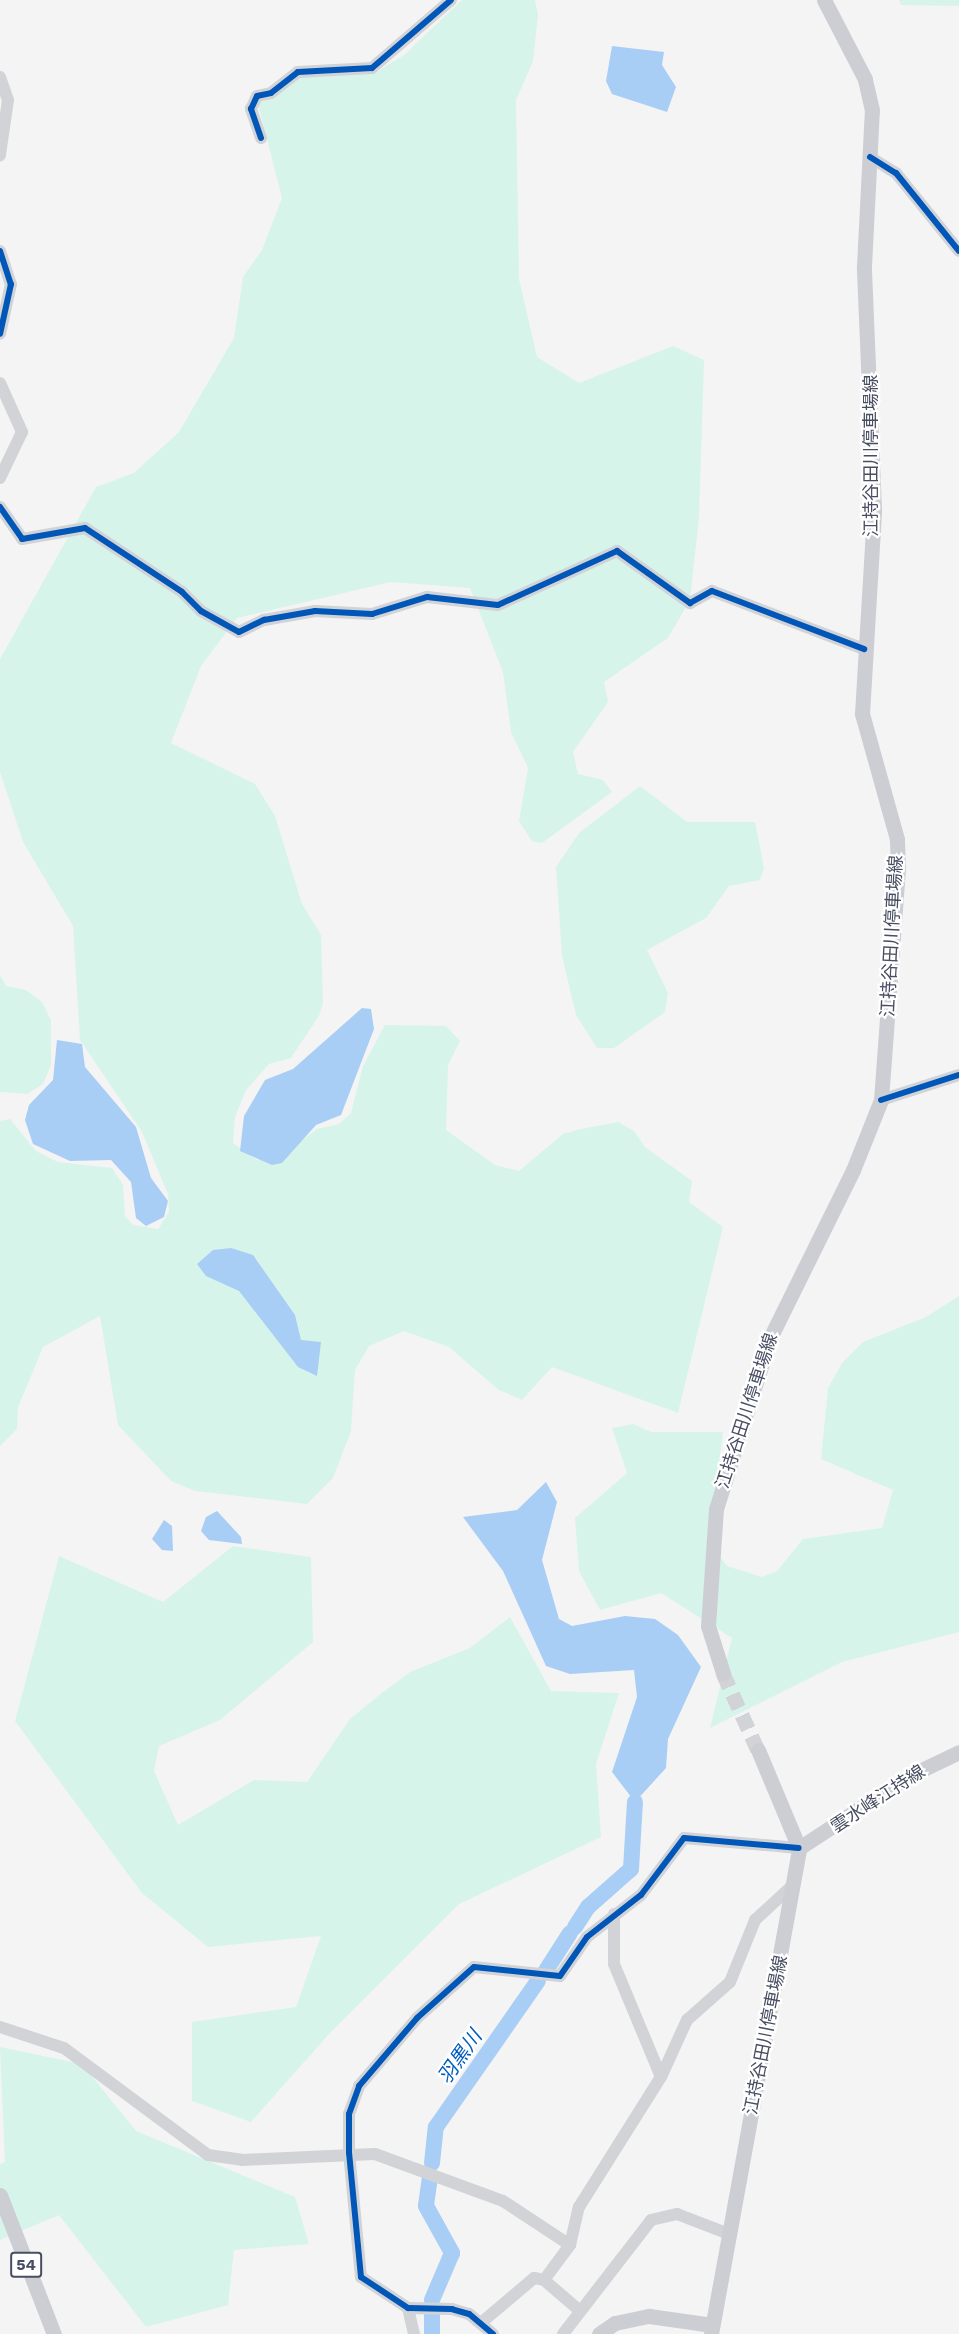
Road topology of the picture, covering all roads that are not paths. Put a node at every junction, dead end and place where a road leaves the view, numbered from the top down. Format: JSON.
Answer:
{"nodes":[{"id":1,"x":451,"y":0,"type":"edge"},
{"id":2,"x":824,"y":0,"type":"edge"},
{"id":3,"x":0,"y":77,"type":"edge"},
{"id":4,"x":261,"y":138,"type":"dead end"},
{"id":5,"x":0,"y":155,"type":"edge"},
{"id":6,"x":870,"y":157,"type":"junction"},
{"id":7,"x":959,"y":251,"type":"edge"},
{"id":8,"x":0,"y":252,"type":"edge"},
{"id":9,"x":0,"y":333,"type":"edge"},
{"id":10,"x":0,"y":383,"type":"edge"},
{"id":11,"x":0,"y":478,"type":"edge"},
{"id":12,"x":0,"y":507,"type":"edge"},
{"id":13,"x":864,"y":649,"type":"junction"},
{"id":14,"x":959,"y":1075,"type":"edge"},
{"id":15,"x":881,"y":1100,"type":"junction"},
{"id":16,"x":723,"y":1673,"type":"tunnel mouth"},
{"id":17,"x":758,"y":1750,"type":"tunnel mouth"},
{"id":18,"x":959,"y":1752,"type":"edge"},
{"id":19,"x":799,"y":1848,"type":"junction"},
{"id":20,"x":794,"y":1884,"type":"junction"},
{"id":21,"x":614,"y":1914,"type":"junction"},
{"id":22,"x":0,"y":2027,"type":"edge"},
{"id":23,"x":661,"y":2077,"type":"junction"},
{"id":24,"x":349,"y":2153,"type":"junction"},
{"id":25,"x":0,"y":2195,"type":"edge"},
{"id":26,"x":729,"y":2234,"type":"junction"},
{"id":27,"x":570,"y":2244,"type":"junction"},
{"id":28,"x":544,"y":2280,"type":"junction"},
{"id":29,"x":408,"y":2308,"type":"junction"},
{"id":30,"x":579,"y":2310,"type":"junction"},
{"id":31,"x":482,"y":2322,"type":"junction"},
{"id":32,"x":712,"y":2329,"type":"edge"},
{"id":33,"x":54,"y":2334,"type":"edge"},
{"id":34,"x":414,"y":2334,"type":"edge"},
{"id":35,"x":493,"y":2334,"type":"edge"},
{"id":36,"x":563,"y":2334,"type":"edge"},
{"id":37,"x":599,"y":2334,"type":"edge"}],
"edges":[{"from":1,"to":4,"type":"street"},
{"from":2,"to":6,"type":"main road","name":"江持谷田川停車場線"},
{"from":3,"to":5,"type":"street"},
{"from":6,"to":7,"type":"street"},
{"from":6,"to":13,"type":"main road","name":"江持谷田川停車場線"},
{"from":8,"to":9,"type":"street"},
{"from":10,"to":11,"type":"street"},
{"from":12,"to":13,"type":"street"},
{"from":13,"to":15,"type":"main road","name":"江持谷田川停車場線"},
{"from":14,"to":15,"type":"street"},
{"from":15,"to":16,"type":"main road","name":"江持谷田川停車場線"},
{"from":17,"to":19,"type":"main road"},
{"from":18,"to":19,"type":"main road","name":"雲水峰江持線"},
{"from":19,"to":20,"type":"main road","name":"江持谷田川停車場線"},
{"from":19,"to":21,"type":"street"},
{"from":20,"to":23,"type":"street"},
{"from":20,"to":26,"type":"main road","name":"江持谷田川停車場線"},
{"from":21,"to":23,"type":"street"},
{"from":21,"to":24,"type":"street"},
{"from":22,"to":24,"type":"street"},
{"from":23,"to":27,"type":"street"},
{"from":24,"to":27,"type":"street"},
{"from":24,"to":29,"type":"street"},
{"from":25,"to":33,"type":"main road","number":"54"},
{"from":26,"to":30,"type":"street"},
{"from":26,"to":32,"type":"main road","name":"江持谷田川停車場線"},
{"from":27,"to":28,"type":"street"},
{"from":28,"to":30,"type":"street"},
{"from":28,"to":31,"type":"street"},
{"from":29,"to":31,"type":"street"},
{"from":29,"to":34,"type":"street"},
{"from":30,"to":36,"type":"street"},
{"from":31,"to":35,"type":"street"},
{"from":32,"to":37,"type":"main road"}]}
